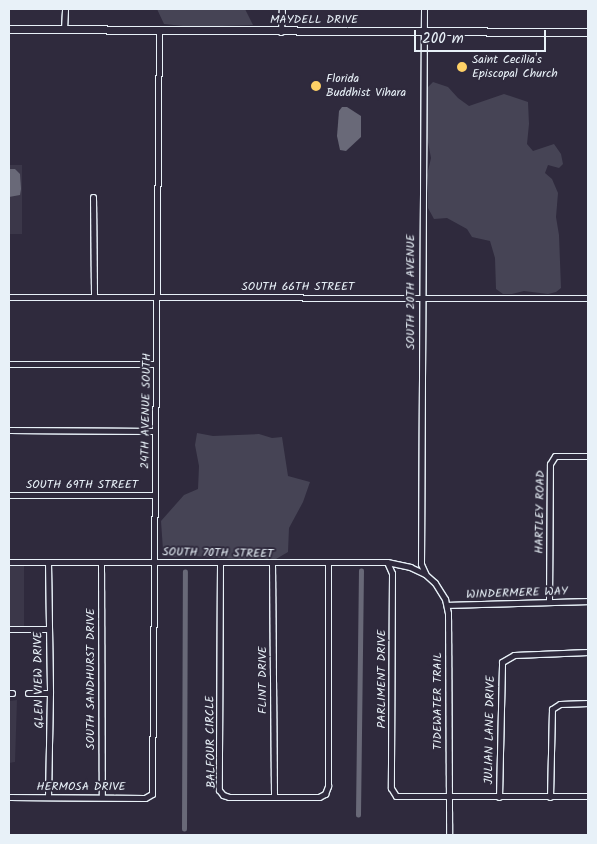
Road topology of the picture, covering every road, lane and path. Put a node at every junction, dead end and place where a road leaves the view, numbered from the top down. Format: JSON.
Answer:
{"nodes":[{"id":1,"x":65,"y":9,"type":"edge"},
{"id":2,"x":282,"y":9,"type":"edge"},
{"id":3,"x":424,"y":9,"type":"edge"},
{"id":4,"x":9,"y":29,"type":"edge"},
{"id":5,"x":64,"y":29,"type":"junction"},
{"id":6,"x":159,"y":29,"type":"junction"},
{"id":7,"x":281,"y":32,"type":"junction"},
{"id":8,"x":424,"y":32,"type":"junction"},
{"id":9,"x":588,"y":32,"type":"edge"},
{"id":10,"x":93,"y":197,"type":"dead end"},
{"id":11,"x":420,"y":296,"type":"junction"},
{"id":12,"x":9,"y":297,"type":"edge"},
{"id":13,"x":158,"y":297,"type":"junction"},
{"id":14,"x":94,"y":298,"type":"junction"},
{"id":15,"x":588,"y":298,"type":"edge"},
{"id":16,"x":9,"y":364,"type":"edge"},
{"id":17,"x":156,"y":364,"type":"junction"},
{"id":18,"x":9,"y":430,"type":"edge"},
{"id":19,"x":154,"y":431,"type":"junction"},
{"id":20,"x":588,"y":456,"type":"edge"},
{"id":21,"x":155,"y":495,"type":"junction"},
{"id":22,"x":9,"y":496,"type":"edge"},
{"id":23,"x":9,"y":562,"type":"edge"},
{"id":24,"x":48,"y":562,"type":"junction"},
{"id":25,"x":101,"y":562,"type":"junction"},
{"id":26,"x":155,"y":562,"type":"junction"},
{"id":27,"x":387,"y":562,"type":"junction"},
{"id":28,"x":328,"y":563,"type":"junction"},
{"id":29,"x":220,"y":564,"type":"junction"},
{"id":30,"x":272,"y":564,"type":"junction"},
{"id":31,"x":425,"y":574,"type":"junction"},
{"id":32,"x":588,"y":601,"type":"edge"},
{"id":33,"x":549,"y":602,"type":"junction"},
{"id":34,"x":447,"y":606,"type":"junction"},
{"id":35,"x":9,"y":629,"type":"edge"},
{"id":36,"x":48,"y":629,"type":"junction"},
{"id":37,"x":588,"y":652,"type":"edge"},
{"id":38,"x":28,"y":693,"type":"dead end"},
{"id":39,"x":50,"y":693,"type":"junction"},
{"id":40,"x":588,"y":703,"type":"edge"},
{"id":41,"x":152,"y":794,"type":"joint"},
{"id":42,"x":588,"y":796,"type":"edge"},
{"id":43,"x":9,"y":797,"type":"edge"},
{"id":44,"x":48,"y":797,"type":"junction"},
{"id":45,"x":102,"y":797,"type":"junction"},
{"id":46,"x":274,"y":797,"type":"junction"},
{"id":47,"x":448,"y":797,"type":"junction"},
{"id":48,"x":499,"y":797,"type":"junction"},
{"id":49,"x":550,"y":797,"type":"junction"},
{"id":50,"x":449,"y":835,"type":"edge"}],
"edges":[{"from":1,"to":5,"type":"street"},
{"from":2,"to":7,"type":"street"},
{"from":3,"to":8,"type":"street","name":"SOUTH 20TH AVENUE"},
{"from":4,"to":5,"type":"street","name":"MAYDELL DRIVE"},
{"from":5,"to":6,"type":"street","name":"MAYDELL DRIVE"},
{"from":6,"to":7,"type":"street","name":"MAYDELL DRIVE"},
{"from":6,"to":13,"type":"street","name":"24TH AVENUE SOUTH"},
{"from":7,"to":8,"type":"street","name":"MAYDELL DRIVE"},
{"from":8,"to":9,"type":"street","name":"MAYDELL DRIVE"},
{"from":8,"to":11,"type":"street","name":"SOUTH 20TH AVENUE"},
{"from":10,"to":14,"type":"street"},
{"from":11,"to":13,"type":"street","name":"SOUTH 66TH STREET"},
{"from":11,"to":15,"type":"street","name":"SOUTH 66TH STREET"},
{"from":11,"to":31,"type":"street","name":"SOUTH 20TH AVENUE"},
{"from":12,"to":14,"type":"street","name":"SOUTH 66TH STREET"},
{"from":13,"to":14,"type":"street","name":"SOUTH 66TH STREET"},
{"from":13,"to":17,"type":"street","name":"24TH AVENUE SOUTH"},
{"from":16,"to":17,"type":"street"},
{"from":17,"to":19,"type":"street","name":"24TH AVENUE SOUTH"},
{"from":18,"to":19,"type":"street"},
{"from":19,"to":21,"type":"street","name":"24TH AVENUE SOUTH"},
{"from":20,"to":33,"type":"street","name":"HARTLEY ROAD"},
{"from":21,"to":22,"type":"street","name":"SOUTH 69TH STREET"},
{"from":21,"to":26,"type":"street","name":"24TH AVENUE SOUTH"},
{"from":23,"to":24,"type":"street","name":"SOUTH 70TH STREET"},
{"from":24,"to":25,"type":"street","name":"SOUTH 70TH STREET"},
{"from":24,"to":36,"type":"street","name":"GLEN VIEW DRIVE"},
{"from":25,"to":26,"type":"street","name":"SOUTH 70TH STREET"},
{"from":25,"to":45,"type":"street","name":"SOUTH SANDHURST DRIVE"},
{"from":26,"to":29,"type":"street","name":"SOUTH 70TH STREET"},
{"from":26,"to":41,"type":"street","name":"24TH AVENUE SOUTH"},
{"from":27,"to":28,"type":"street","name":"SOUTH 70TH STREET"},
{"from":27,"to":31,"type":"street","name":"SOUTH 70TH STREET"},
{"from":27,"to":47,"type":"street","name":"PARLIMENT DRIVE"},
{"from":28,"to":30,"type":"street","name":"SOUTH 70TH STREET"},
{"from":28,"to":46,"type":"street","name":"BALFOUR CIRCLE"},
{"from":29,"to":30,"type":"street","name":"SOUTH 70TH STREET"},
{"from":29,"to":46,"type":"street","name":"BALFOUR CIRCLE"},
{"from":30,"to":46,"type":"street","name":"FLINT DRIVE"},
{"from":31,"to":34,"type":"street","name":"TIDEWATER TRAIL"},
{"from":32,"to":33,"type":"street","name":"WINDERMERE WAY"},
{"from":33,"to":34,"type":"street","name":"WINDERMERE WAY"},
{"from":34,"to":47,"type":"street","name":"TIDEWATER TRAIL"},
{"from":35,"to":36,"type":"street"},
{"from":36,"to":39,"type":"street","name":"GLEN VIEW DRIVE"},
{"from":37,"to":48,"type":"street","name":"JULIAN LANE DRIVE"},
{"from":38,"to":39,"type":"street"},
{"from":39,"to":44,"type":"street","name":"GLEN VIEW DRIVE"},
{"from":40,"to":49,"type":"street"},
{"from":41,"to":45,"type":"street","name":"HERMOSA DRIVE"},
{"from":42,"to":49,"type":"street"},
{"from":43,"to":44,"type":"street","name":"HERMOSA DRIVE"},
{"from":44,"to":45,"type":"street","name":"HERMOSA DRIVE"},
{"from":47,"to":48,"type":"street"},
{"from":47,"to":50,"type":"street","name":"TIDEWATER TRAIL"},
{"from":48,"to":49,"type":"street"}]}
